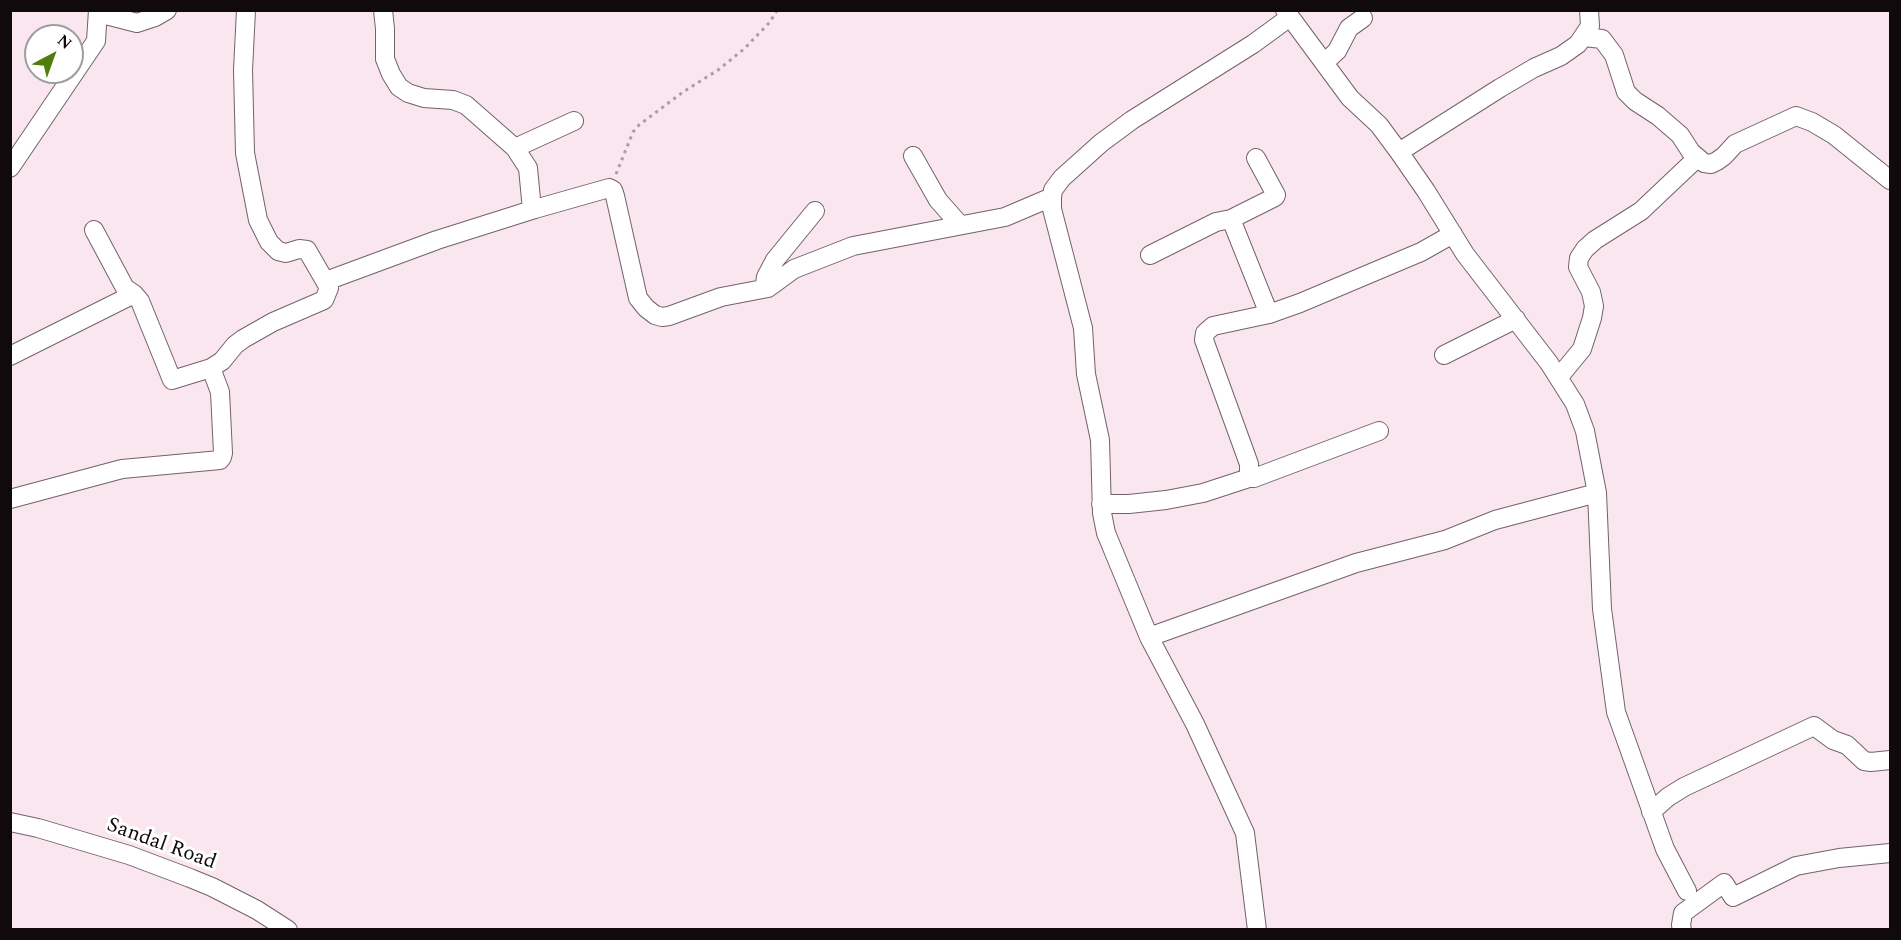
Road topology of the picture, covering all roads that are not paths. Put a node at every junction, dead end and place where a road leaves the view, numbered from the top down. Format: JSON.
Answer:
{"nodes":[{"id":1,"x":167,"y":10,"type":"edge"},
{"id":2,"x":246,"y":10,"type":"edge"},
{"id":3,"x":383,"y":10,"type":"edge"},
{"id":4,"x":1589,"y":10,"type":"edge"},
{"id":5,"x":98,"y":12,"type":"edge"},
{"id":6,"x":1287,"y":14,"type":"edge"},
{"id":7,"x":1363,"y":18,"type":"dead end"},
{"id":8,"x":1584,"y":37,"type":"junction"},
{"id":9,"x":1324,"y":63,"type":"junction"},
{"id":10,"x":574,"y":121,"type":"dead end"},
{"id":11,"x":515,"y":148,"type":"junction"},
{"id":12,"x":1399,"y":152,"type":"junction"},
{"id":13,"x":912,"y":156,"type":"dead end"},
{"id":14,"x":1256,"y":158,"type":"dead end"},
{"id":15,"x":1697,"y":158,"type":"junction"},
{"id":16,"x":10,"y":168,"type":"edge"},
{"id":17,"x":1890,"y":180,"type":"edge"},
{"id":18,"x":1052,"y":197,"type":"junction"},
{"id":19,"x":532,"y":210,"type":"junction"},
{"id":20,"x":815,"y":211,"type":"dead end"},
{"id":21,"x":1231,"y":219,"type":"junction"},
{"id":22,"x":960,"y":225,"type":"junction"},
{"id":23,"x":94,"y":230,"type":"dead end"},
{"id":24,"x":1453,"y":234,"type":"junction"},
{"id":25,"x":1150,"y":255,"type":"dead end"},
{"id":26,"x":326,"y":281,"type":"junction"},
{"id":27,"x":768,"y":288,"type":"junction"},
{"id":28,"x":134,"y":294,"type":"junction"},
{"id":29,"x":1269,"y":314,"type":"junction"},
{"id":30,"x":1516,"y":319,"type":"junction"},
{"id":31,"x":10,"y":356,"type":"edge"},
{"id":32,"x":1444,"y":356,"type":"dead end"},
{"id":33,"x":212,"y":368,"type":"junction"},
{"id":34,"x":1559,"y":377,"type":"junction"},
{"id":35,"x":1379,"y":431,"type":"dead end"},
{"id":36,"x":1249,"y":478,"type":"junction"},
{"id":37,"x":1597,"y":493,"type":"junction"},
{"id":38,"x":10,"y":499,"type":"edge"},
{"id":39,"x":1101,"y":504,"type":"junction"},
{"id":40,"x":1149,"y":637,"type":"junction"},
{"id":41,"x":1890,"y":760,"type":"edge"},
{"id":42,"x":1651,"y":812,"type":"junction"},
{"id":43,"x":10,"y":822,"type":"edge"},
{"id":44,"x":1890,"y":853,"type":"edge"},
{"id":45,"x":1687,"y":891,"type":"dead end"},
{"id":46,"x":288,"y":930,"type":"edge"},
{"id":47,"x":1257,"y":930,"type":"edge"},
{"id":48,"x":1682,"y":930,"type":"edge"}],
"edges":[{"from":1,"to":5,"type":"street"},
{"from":2,"to":26,"type":"street"},
{"from":3,"to":11,"type":"street"},
{"from":4,"to":8,"type":"street"},
{"from":5,"to":16,"type":"street"},
{"from":6,"to":9,"type":"street"},
{"from":6,"to":18,"type":"street"},
{"from":7,"to":9,"type":"street"},
{"from":8,"to":12,"type":"street"},
{"from":8,"to":15,"type":"street"},
{"from":9,"to":12,"type":"street"},
{"from":10,"to":11,"type":"street"},
{"from":11,"to":19,"type":"street"},
{"from":12,"to":24,"type":"street"},
{"from":13,"to":22,"type":"street"},
{"from":14,"to":21,"type":"street"},
{"from":15,"to":17,"type":"street"},
{"from":15,"to":34,"type":"street"},
{"from":18,"to":22,"type":"street"},
{"from":18,"to":39,"type":"street"},
{"from":19,"to":26,"type":"street"},
{"from":19,"to":27,"type":"street"},
{"from":20,"to":27,"type":"street"},
{"from":21,"to":25,"type":"street"},
{"from":21,"to":29,"type":"street"},
{"from":22,"to":27,"type":"street"},
{"from":23,"to":28,"type":"street"},
{"from":24,"to":29,"type":"street"},
{"from":24,"to":30,"type":"street"},
{"from":26,"to":33,"type":"street"},
{"from":28,"to":31,"type":"street"},
{"from":28,"to":33,"type":"street"},
{"from":29,"to":36,"type":"street"},
{"from":30,"to":32,"type":"street"},
{"from":30,"to":34,"type":"street"},
{"from":33,"to":38,"type":"street"},
{"from":34,"to":37,"type":"street"},
{"from":35,"to":36,"type":"street"},
{"from":36,"to":39,"type":"street"},
{"from":37,"to":40,"type":"street"},
{"from":37,"to":42,"type":"street"},
{"from":39,"to":40,"type":"street"},
{"from":40,"to":47,"type":"street"},
{"from":41,"to":42,"type":"street"},
{"from":42,"to":45,"type":"street"},
{"from":43,"to":46,"type":"street","name":"Sandal Road"},
{"from":44,"to":48,"type":"street"}]}
